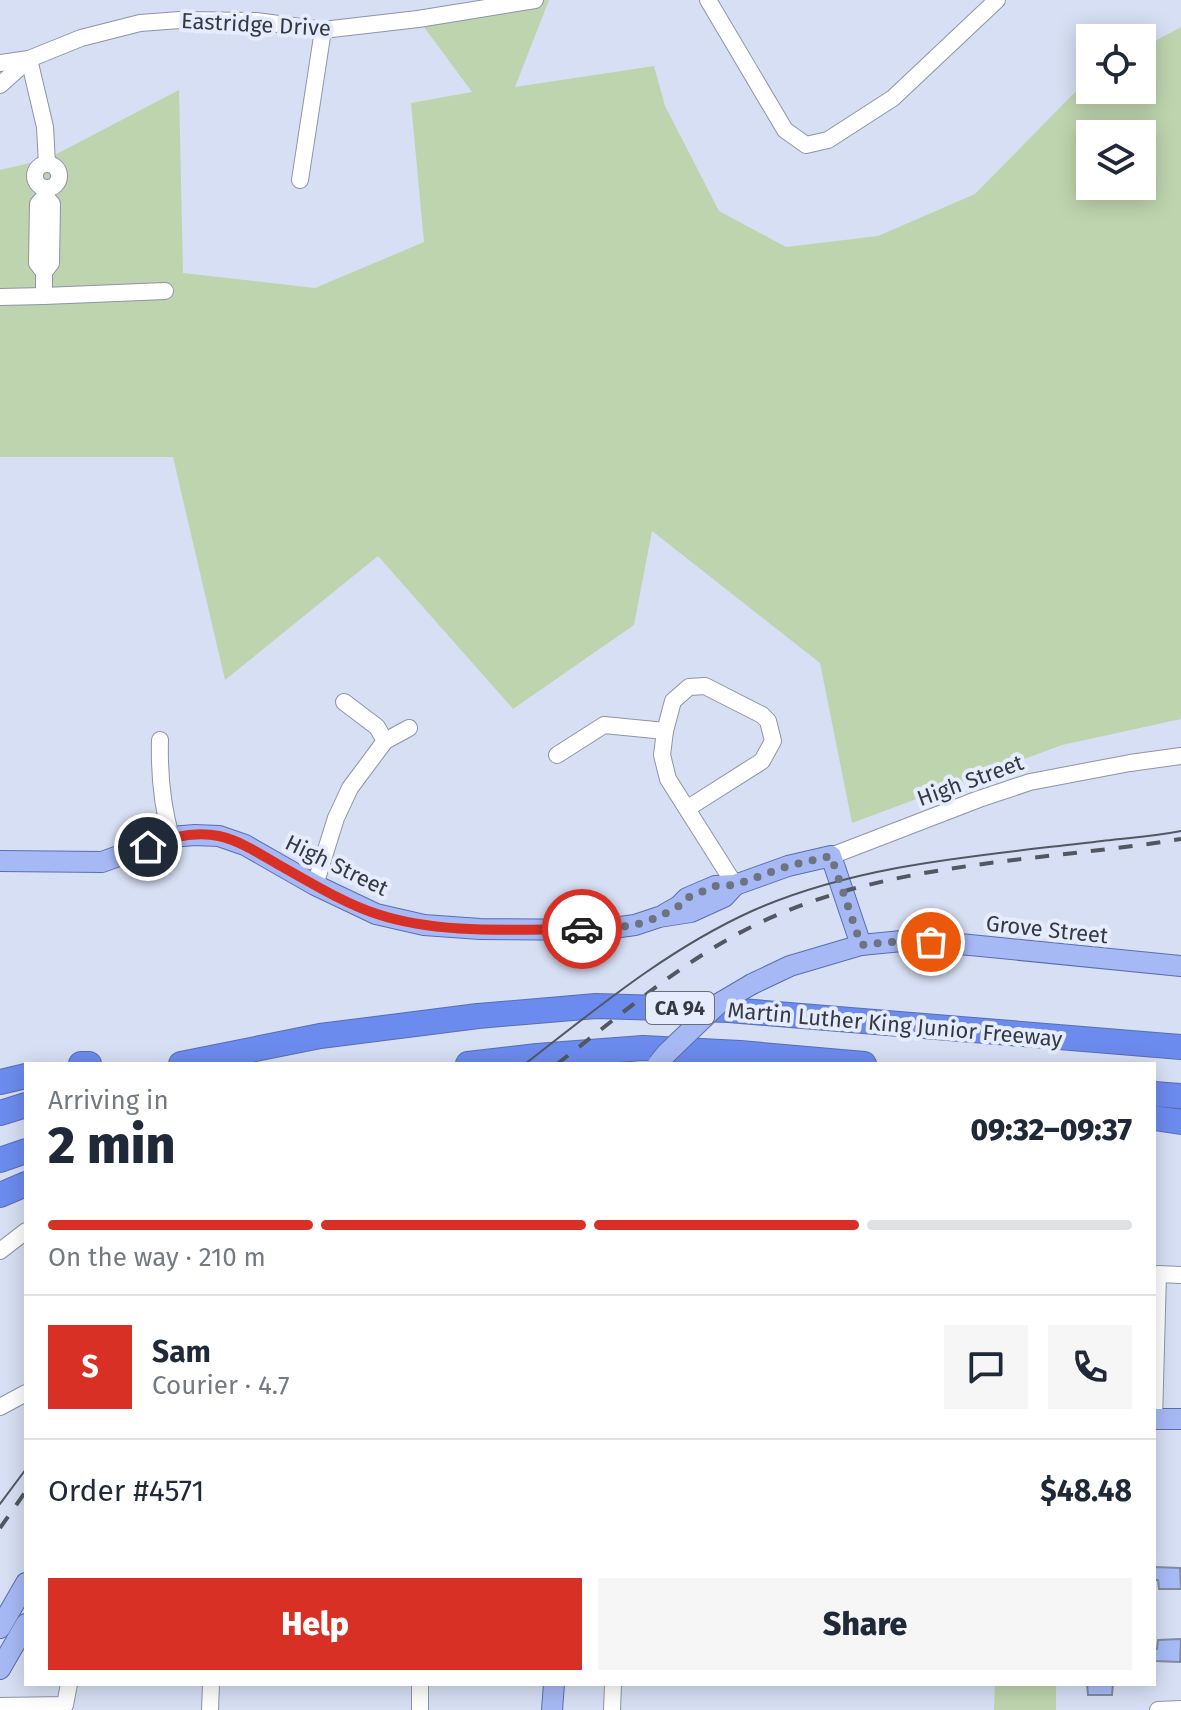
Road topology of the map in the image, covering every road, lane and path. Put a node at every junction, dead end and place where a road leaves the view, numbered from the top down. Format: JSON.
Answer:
{"nodes":[{"id":1,"x":535,"y":0,"type":"edge"},
{"id":2,"x":708,"y":0,"type":"edge"},
{"id":3,"x":997,"y":0,"type":"edge"},
{"id":4,"x":478,"y":4,"type":"edge"},
{"id":5,"x":323,"y":30,"type":"junction"},
{"id":6,"x":29,"y":59,"type":"junction"},
{"id":7,"x":0,"y":63,"type":"edge"},
{"id":8,"x":0,"y":85,"type":"edge"},
{"id":9,"x":300,"y":180,"type":"dead end"},
{"id":10,"x":165,"y":291,"type":"dead end"},
{"id":11,"x":44,"y":296,"type":"junction"},
{"id":12,"x":0,"y":297,"type":"edge"},
{"id":13,"x":344,"y":702,"type":"dead end"},
{"id":14,"x":409,"y":728,"type":"dead end"},
{"id":15,"x":665,"y":731,"type":"junction"},
{"id":16,"x":160,"y":740,"type":"dead end"},
{"id":17,"x":385,"y":741,"type":"junction"},
{"id":18,"x":557,"y":755,"type":"dead end"},
{"id":19,"x":1181,"y":756,"type":"edge"},
{"id":20,"x":688,"y":808,"type":"junction"},
{"id":21,"x":171,"y":837,"type":"junction"},
{"id":22,"x":831,"y":856,"type":"junction"},
{"id":23,"x":0,"y":861,"type":"edge"},
{"id":24,"x":315,"y":885,"type":"junction"},
{"id":25,"x":735,"y":885,"type":"junction"},
{"id":26,"x":861,"y":945,"type":"junction"},
{"id":27,"x":1181,"y":966,"type":"edge"},
{"id":28,"x":1181,"y":1047,"type":"edge"},
{"id":29,"x":191,"y":1062,"type":"edge"},
{"id":30,"x":485,"y":1062,"type":"edge"},
{"id":31,"x":660,"y":1062,"type":"edge"},
{"id":32,"x":841,"y":1062,"type":"edge"},
{"id":33,"x":24,"y":1076,"type":"edge"},
{"id":34,"x":0,"y":1082,"type":"edge"},
{"id":35,"x":1156,"y":1094,"type":"edge"},
{"id":36,"x":1181,"y":1096,"type":"edge"},
{"id":37,"x":24,"y":1106,"type":"edge"},
{"id":38,"x":0,"y":1113,"type":"edge"},
{"id":39,"x":1156,"y":1118,"type":"edge"},
{"id":40,"x":1181,"y":1122,"type":"edge"},
{"id":41,"x":24,"y":1152,"type":"edge"},
{"id":42,"x":0,"y":1160,"type":"edge"},
{"id":43,"x":24,"y":1185,"type":"edge"},
{"id":44,"x":0,"y":1195,"type":"edge"},
{"id":45,"x":24,"y":1233,"type":"edge"},
{"id":46,"x":0,"y":1251,"type":"edge"},
{"id":47,"x":1181,"y":1275,"type":"edge"},
{"id":48,"x":1156,"y":1346,"type":"edge"},
{"id":49,"x":24,"y":1394,"type":"edge"},
{"id":50,"x":0,"y":1407,"type":"edge"},
{"id":51,"x":1156,"y":1419,"type":"edge"},
{"id":52,"x":1181,"y":1419,"type":"edge"},
{"id":53,"x":24,"y":1590,"type":"edge"},
{"id":54,"x":10,"y":1639,"type":"edge"},
{"id":55,"x":1,"y":1665,"type":"edge"},
{"id":56,"x":69,"y":1686,"type":"edge"},
{"id":57,"x":211,"y":1686,"type":"edge"},
{"id":58,"x":420,"y":1686,"type":"edge"},
{"id":59,"x":554,"y":1686,"type":"edge"},
{"id":60,"x":613,"y":1686,"type":"edge"},
{"id":61,"x":0,"y":1706,"type":"edge"},
{"id":62,"x":1181,"y":1709,"type":"edge"},
{"id":63,"x":210,"y":1710,"type":"edge"},
{"id":64,"x":420,"y":1710,"type":"edge"},
{"id":65,"x":552,"y":1710,"type":"edge"},
{"id":66,"x":612,"y":1710,"type":"edge"},
{"id":67,"x":1158,"y":1710,"type":"edge"}],
"edges":[{"from":1,"to":4,"type":"street","name":"Eastridge Drive"},
{"from":2,"to":3,"type":"street"},
{"from":4,"to":5,"type":"street","name":"Eastridge Drive"},
{"from":5,"to":6,"type":"street","name":"Eastridge Drive"},
{"from":5,"to":9,"type":"street"},
{"from":6,"to":7,"type":"street","name":"Eastridge Drive"},
{"from":6,"to":8,"type":"street","name":"Eastridge Drive"},
{"from":6,"to":11,"type":"street"},
{"from":10,"to":11,"type":"street"},
{"from":11,"to":12,"type":"street"},
{"from":13,"to":17,"type":"street"},
{"from":14,"to":17,"type":"street"},
{"from":15,"to":18,"type":"street"},
{"from":15,"to":20,"type":"street"},
{"from":15,"to":20,"type":"street"},
{"from":16,"to":21,"type":"street"},
{"from":17,"to":24,"type":"street"},
{"from":19,"to":22,"type":"street","name":"High Street"},
{"from":20,"to":25,"type":"street"},
{"from":21,"to":23,"type":"main road","name":"High Street"},
{"from":21,"to":24,"type":"main road","name":"High Street"},
{"from":22,"to":25,"type":"main road","name":"High Street"},
{"from":22,"to":26,"type":"main road"},
{"from":24,"to":25,"type":"main road","name":"High Street"},
{"from":26,"to":27,"type":"main road","name":"Grove Street"},
{"from":26,"to":31,"type":"main road","name":"Grove Street","bridge":true},
{"from":28,"to":29,"type":"highway","name":"Martin Luther King Junior Freeway","number":"CA 94"},
{"from":30,"to":32,"type":"highway","name":"Martin Luther King Junior Freeway","number":"CA 94"},
{"from":33,"to":34,"type":"highway"},
{"from":35,"to":36,"type":"highway"},
{"from":37,"to":38,"type":"highway"},
{"from":39,"to":40,"type":"highway"},
{"from":41,"to":42,"type":"highway"},
{"from":43,"to":44,"type":"highway"},
{"from":45,"to":46,"type":"street"},
{"from":47,"to":48,"type":"street"},
{"from":49,"to":50,"type":"street"},
{"from":51,"to":52,"type":"main road"},
{"from":53,"to":54,"type":"main road"},
{"from":54,"to":55,"type":"main road"},
{"from":56,"to":61,"type":"street"},
{"from":57,"to":63,"type":"street"},
{"from":58,"to":64,"type":"street"},
{"from":59,"to":65,"type":"main road"},
{"from":60,"to":66,"type":"street"},
{"from":62,"to":67,"type":"street"}]}
